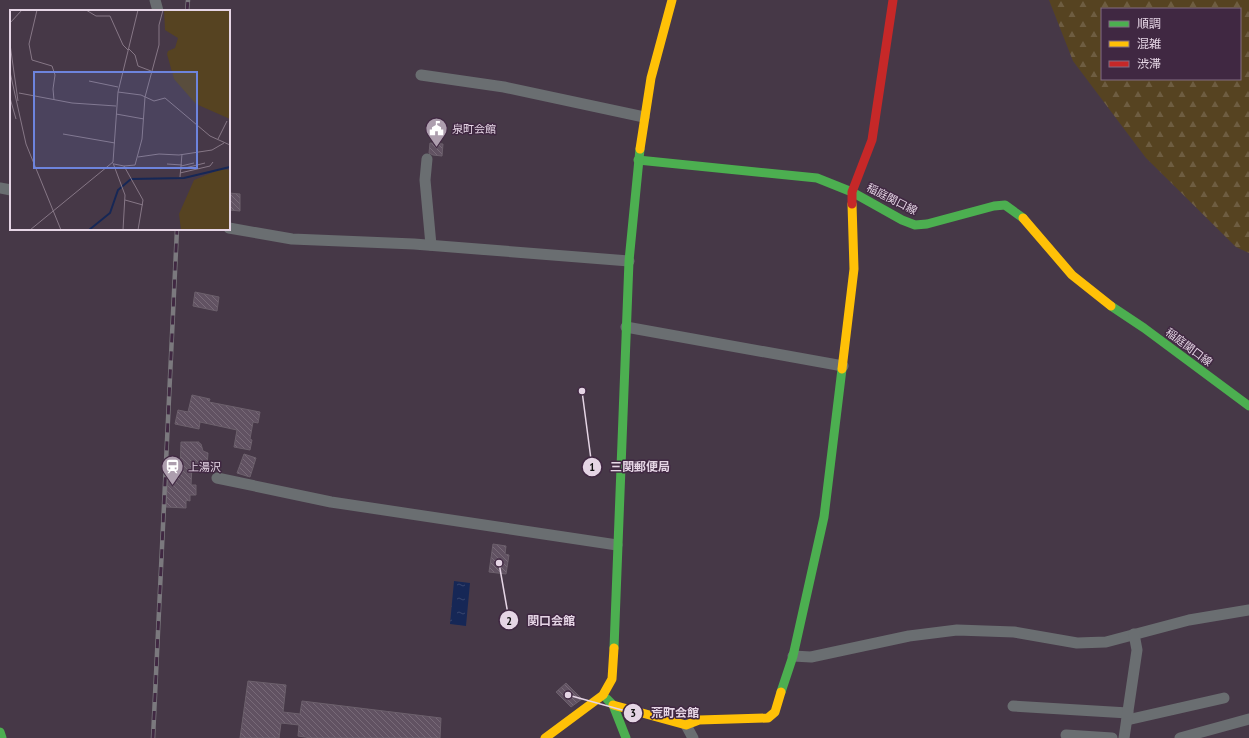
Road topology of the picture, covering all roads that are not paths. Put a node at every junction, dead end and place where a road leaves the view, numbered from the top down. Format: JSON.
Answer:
{"nodes":[{"id":1,"x":155,"y":0,"type":"edge"},
{"id":2,"x":672,"y":0,"type":"edge"},
{"id":3,"x":893,"y":0,"type":"edge"},
{"id":4,"x":158,"y":10,"type":"edge"},
{"id":5,"x":421,"y":75,"type":"dead end"},
{"id":6,"x":644,"y":117,"type":"junction"},
{"id":7,"x":428,"y":159,"type":"dead end"},
{"id":8,"x":638,"y":160,"type":"junction"},
{"id":9,"x":0,"y":188,"type":"edge"},
{"id":10,"x":10,"y":190,"type":"edge"},
{"id":11,"x":852,"y":192,"type":"junction"},
{"id":12,"x":230,"y":228,"type":"edge"},
{"id":13,"x":430,"y":245,"type":"junction"},
{"id":14,"x":630,"y":261,"type":"junction"},
{"id":15,"x":626,"y":327,"type":"junction"},
{"id":16,"x":843,"y":366,"type":"junction"},
{"id":17,"x":1249,"y":406,"type":"edge"},
{"id":18,"x":217,"y":478,"type":"dead end"},
{"id":19,"x":617,"y":545,"type":"junction"},
{"id":20,"x":1249,"y":610,"type":"edge"},
{"id":21,"x":1134,"y":634,"type":"junction"},
{"id":22,"x":793,"y":656,"type":"junction"},
{"id":23,"x":603,"y":695,"type":"junction"},
{"id":24,"x":1224,"y":698,"type":"dead end"},
{"id":25,"x":613,"y":705,"type":"junction"},
{"id":26,"x":1013,"y":706,"type":"dead end"},
{"id":27,"x":1127,"y":716,"type":"junction"},
{"id":28,"x":1249,"y":719,"type":"edge"},
{"id":29,"x":686,"y":725,"type":"junction"},
{"id":30,"x":0,"y":732,"type":"edge"},
{"id":31,"x":1066,"y":736,"type":"dead end"},
{"id":32,"x":2,"y":738,"type":"edge"},
{"id":33,"x":545,"y":738,"type":"edge"},
{"id":34,"x":626,"y":738,"type":"edge"},
{"id":35,"x":693,"y":738,"type":"edge"},
{"id":36,"x":1112,"y":738,"type":"edge"},
{"id":37,"x":1124,"y":738,"type":"edge"},
{"id":38,"x":1180,"y":738,"type":"edge"}],
"edges":[{"from":1,"to":4,"type":"street"},
{"from":2,"to":6,"type":"main road"},
{"from":3,"to":11,"type":"main road"},
{"from":5,"to":6,"type":"street"},
{"from":6,"to":8,"type":"main road"},
{"from":7,"to":13,"type":"street"},
{"from":8,"to":11,"type":"main road","name":"稲庭関口線"},
{"from":8,"to":14,"type":"main road"},
{"from":9,"to":10,"type":"street"},
{"from":11,"to":16,"type":"main road"},
{"from":11,"to":17,"type":"main road","name":"稲庭関口線"},
{"from":12,"to":13,"type":"street"},
{"from":13,"to":14,"type":"street"},
{"from":14,"to":15,"type":"main road"},
{"from":15,"to":16,"type":"street"},
{"from":15,"to":19,"type":"main road"},
{"from":16,"to":22,"type":"main road"},
{"from":18,"to":19,"type":"street"},
{"from":19,"to":23,"type":"main road"},
{"from":20,"to":21,"type":"street"},
{"from":21,"to":22,"type":"street"},
{"from":21,"to":27,"type":"street"},
{"from":22,"to":29,"type":"main road"},
{"from":23,"to":25,"type":"main road"},
{"from":23,"to":33,"type":"main road"},
{"from":24,"to":27,"type":"street"},
{"from":25,"to":29,"type":"main road"},
{"from":25,"to":34,"type":"main road"},
{"from":26,"to":27,"type":"street"},
{"from":27,"to":37,"type":"street"},
{"from":28,"to":38,"type":"street"},
{"from":29,"to":35,"type":"street"},
{"from":30,"to":32,"type":"main road"},
{"from":31,"to":36,"type":"street"}]}
